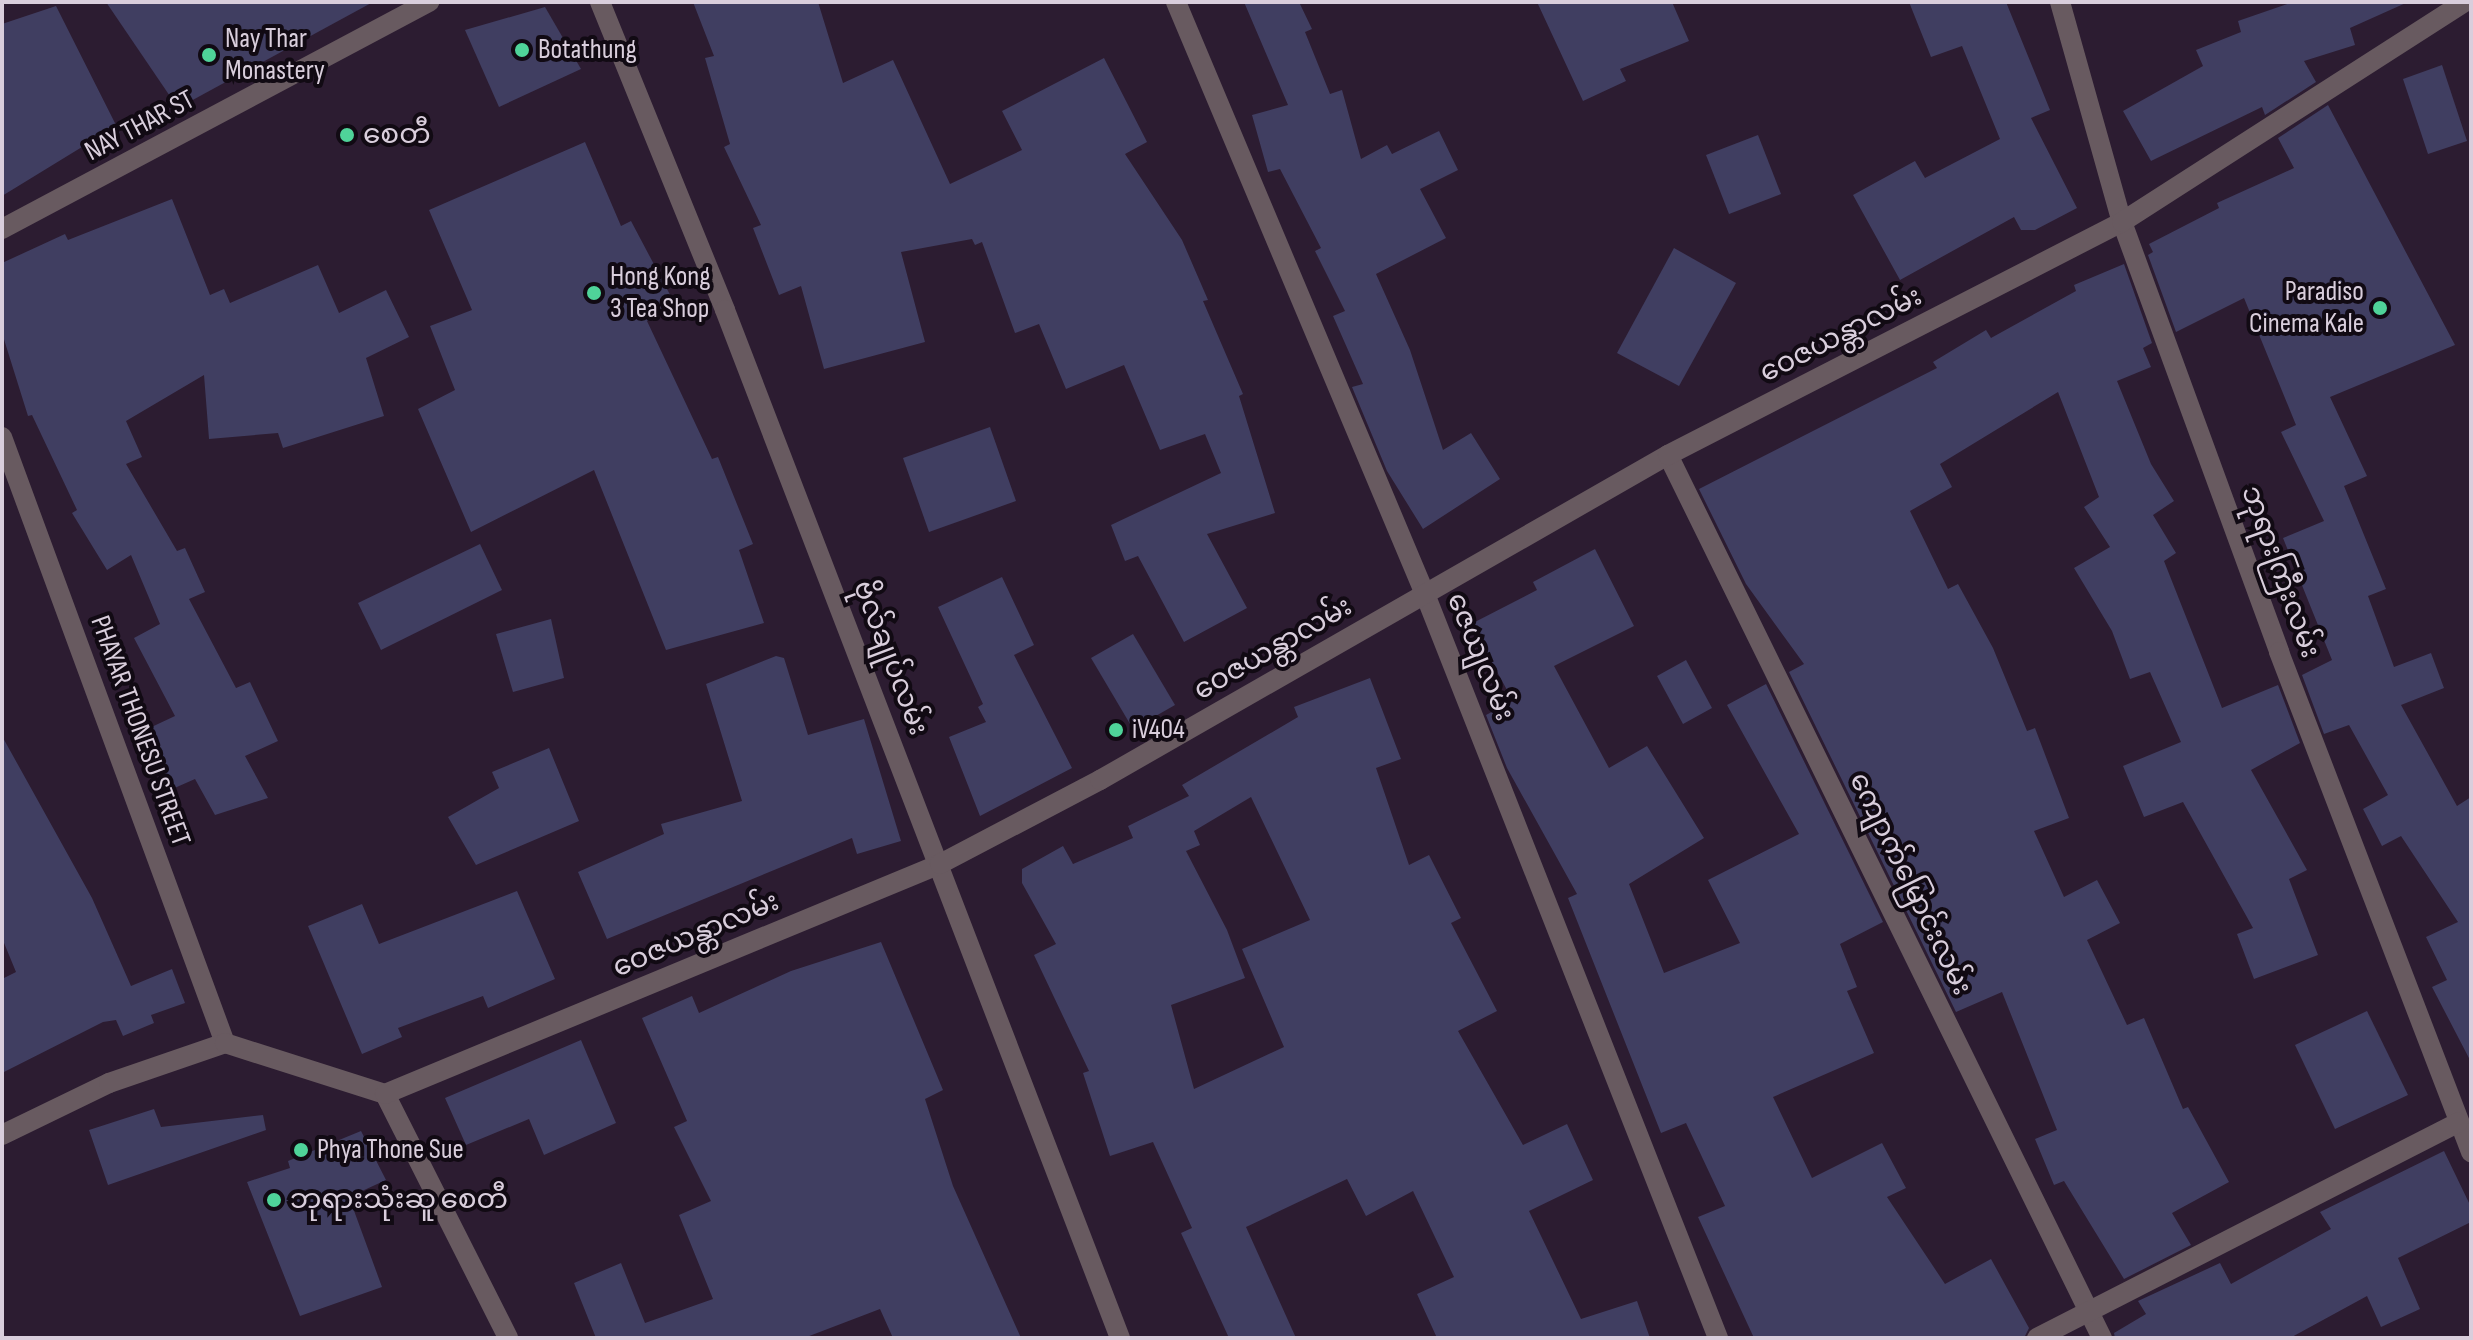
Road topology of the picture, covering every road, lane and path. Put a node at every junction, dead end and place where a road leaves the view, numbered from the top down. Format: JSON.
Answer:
{"nodes":[{"id":1,"x":429,"y":2,"type":"edge"},
{"id":2,"x":600,"y":2,"type":"edge"},
{"id":3,"x":1176,"y":2,"type":"edge"},
{"id":4,"x":2060,"y":2,"type":"edge"},
{"id":5,"x":2465,"y":2,"type":"edge"},
{"id":6,"x":2122,"y":222,"type":"junction"},
{"id":7,"x":2,"y":229,"type":"edge"},
{"id":8,"x":2,"y":437,"type":"edge"},
{"id":9,"x":1668,"y":455,"type":"junction"},
{"id":10,"x":1425,"y":594,"type":"junction"},
{"id":11,"x":940,"y":864,"type":"junction"},
{"id":12,"x":225,"y":1043,"type":"junction"},
{"id":13,"x":385,"y":1094,"type":"junction"},
{"id":14,"x":2458,"y":1123,"type":"junction"},
{"id":15,"x":2,"y":1135,"type":"edge"},
{"id":16,"x":2471,"y":1152,"type":"edge"},
{"id":17,"x":2088,"y":1309,"type":"junction"},
{"id":18,"x":508,"y":1338,"type":"edge"},
{"id":19,"x":1120,"y":1338,"type":"edge"},
{"id":20,"x":1718,"y":1338,"type":"edge"},
{"id":21,"x":2037,"y":1338,"type":"edge"},
{"id":22,"x":2102,"y":1338,"type":"edge"}],
"edges":[{"from":1,"to":7,"type":"street","name":"NAY THAR ST"},
{"from":2,"to":11,"type":"street","name":"ဗိုလ်ချုပ်လမ်း"},
{"from":3,"to":10,"type":"street","name":"ဇေယျလမ်း"},
{"from":4,"to":6,"type":"street","name":"ဘုရားကြီးလမ်း"},
{"from":5,"to":6,"type":"street","name":"ဝေဇယန္တာလမ်း"},
{"from":6,"to":9,"type":"street","name":"ဝေဇယန္တာလမ်း"},
{"from":6,"to":14,"type":"street","name":"ဘုရားကြီးလမ်း"},
{"from":8,"to":12,"type":"street","name":"PHAYAR THONESU STREET"},
{"from":9,"to":10,"type":"street","name":"ဝေဇယန္တာလမ်း"},
{"from":9,"to":17,"type":"street","name":"ကျောက်မြောင်းလမ်း"},
{"from":10,"to":11,"type":"street","name":"ဝေဇယန္တာလမ်း"},
{"from":10,"to":20,"type":"street","name":"ဇေယျလမ်း"},
{"from":11,"to":13,"type":"street","name":"ဝေဇယန္တာလမ်း"},
{"from":11,"to":19,"type":"street","name":"ဗိုလ်ချုပ်လမ်း"},
{"from":12,"to":13,"type":"street"},
{"from":12,"to":15,"type":"street"},
{"from":13,"to":18,"type":"street"},
{"from":14,"to":16,"type":"street","name":"ဘုရားကြီးလမ်း"},
{"from":14,"to":17,"type":"street"},
{"from":17,"to":21,"type":"street"},
{"from":17,"to":22,"type":"street","name":"ကျောက်မြောင်းလမ်း"}]}
